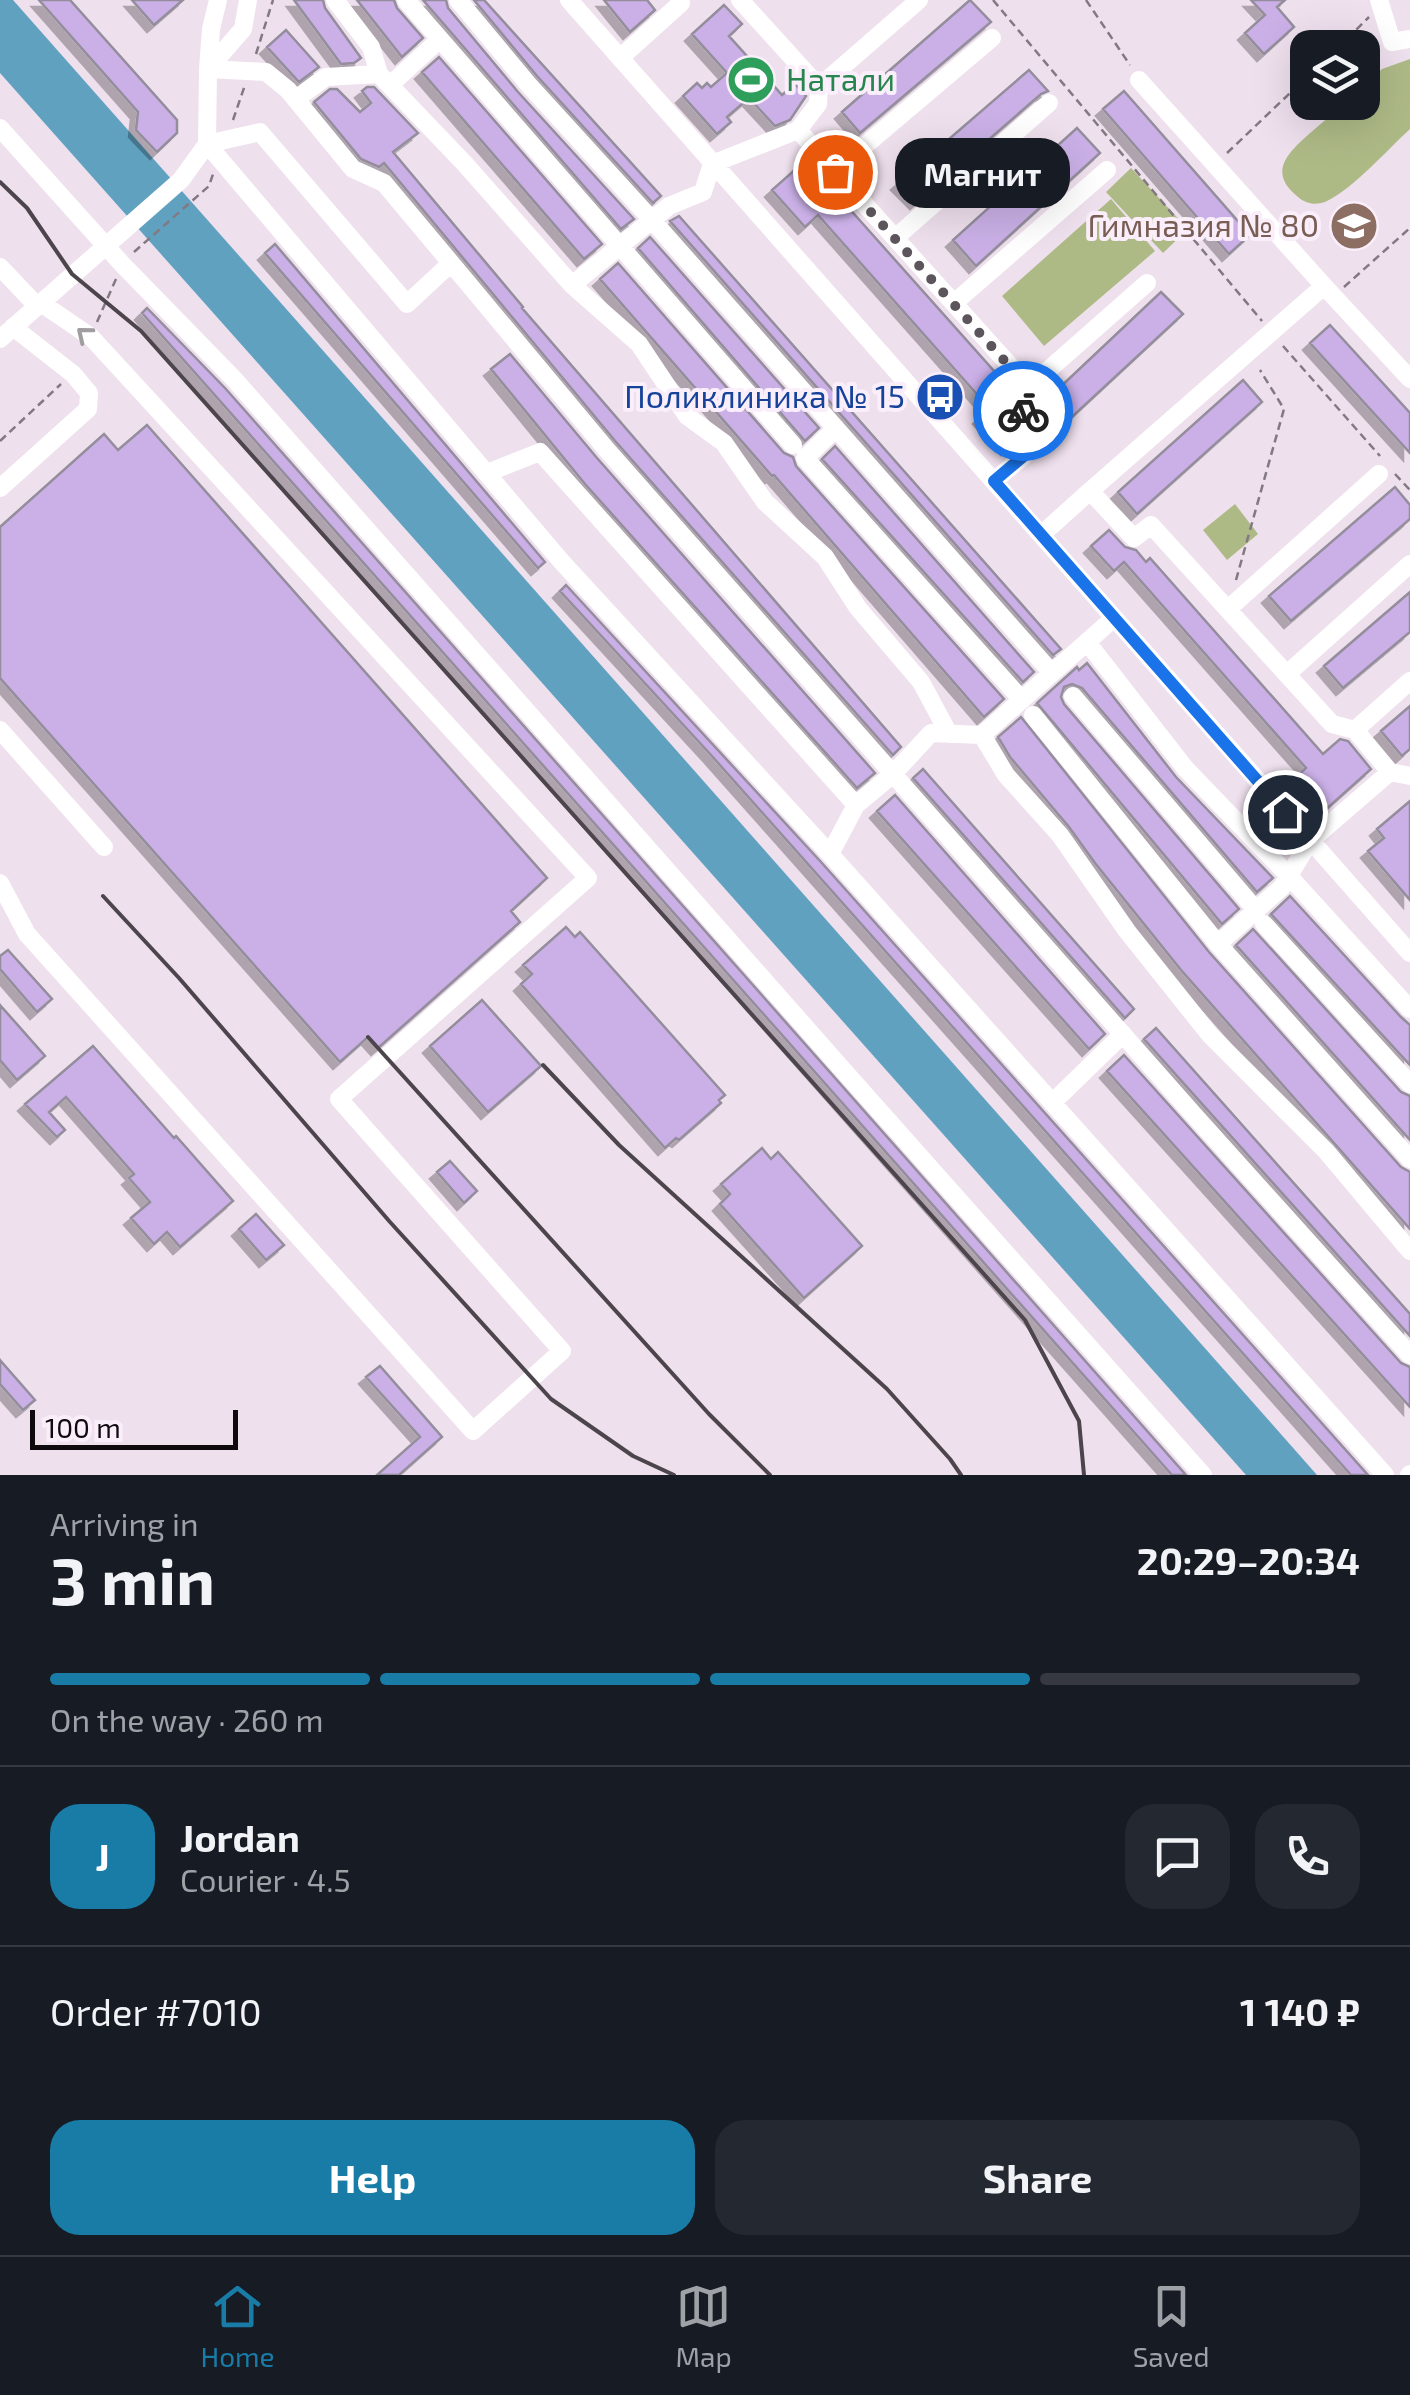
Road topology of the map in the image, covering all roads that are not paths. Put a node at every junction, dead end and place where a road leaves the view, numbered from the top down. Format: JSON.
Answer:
{"nodes":[{"id":1,"x":218,"y":0,"type":"edge"},
{"id":2,"x":248,"y":0,"type":"edge"},
{"id":3,"x":336,"y":0,"type":"edge"},
{"id":4,"x":406,"y":0,"type":"edge"},
{"id":5,"x":458,"y":0,"type":"edge"},
{"id":6,"x":570,"y":0,"type":"edge"},
{"id":7,"x":740,"y":0,"type":"edge"},
{"id":8,"x":919,"y":0,"type":"edge"},
{"id":9,"x":683,"y":1,"type":"edge"},
{"id":10,"x":1380,"y":3,"type":"edge"},
{"id":11,"x":992,"y":38,"type":"dead end"},
{"id":12,"x":440,"y":39,"type":"junction"},
{"id":13,"x":1410,"y":39,"type":"edge"},
{"id":14,"x":620,"y":58,"type":"junction"},
{"id":15,"x":208,"y":69,"type":"junction"},
{"id":16,"x":384,"y":79,"type":"junction"},
{"id":17,"x":1140,"y":80,"type":"road end"},
{"id":18,"x":819,"y":87,"type":"junction"},
{"id":19,"x":296,"y":99,"type":"junction"},
{"id":20,"x":1049,"y":103,"type":"dead end"},
{"id":21,"x":0,"y":128,"type":"edge"},
{"id":22,"x":798,"y":130,"type":"junction"},
{"id":23,"x":217,"y":147,"type":"junction"},
{"id":24,"x":712,"y":164,"type":"junction"},
{"id":25,"x":1107,"y":170,"type":"dead end"},
{"id":26,"x":835,"y":172,"type":"junction"},
{"id":27,"x":652,"y":220,"type":"junction"},
{"id":28,"x":895,"y":238,"type":"junction"},
{"id":29,"x":112,"y":240,"type":"junction"},
{"id":30,"x":620,"y":246,"type":"junction"},
{"id":31,"x":451,"y":263,"type":"junction"},
{"id":32,"x":0,"y":267,"type":"edge"},
{"id":33,"x":1147,"y":284,"type":"dead end"},
{"id":34,"x":572,"y":285,"type":"junction"},
{"id":35,"x":1329,"y":292,"type":"junction"},
{"id":36,"x":954,"y":303,"type":"junction"},
{"id":37,"x":39,"y":304,"type":"junction"},
{"id":38,"x":4,"y":336,"type":"edge"},
{"id":39,"x":1410,"y":379,"type":"edge"},
{"id":40,"x":1029,"y":388,"type":"junction"},
{"id":41,"x":836,"y":428,"type":"junction"},
{"id":42,"x":793,"y":445,"type":"dead end"},
{"id":43,"x":1387,"y":470,"type":"road end"},
{"id":44,"x":486,"y":474,"type":"junction"},
{"id":45,"x":994,"y":481,"type":"junction"},
{"id":46,"x":0,"y":488,"type":"edge"},
{"id":47,"x":1090,"y":491,"type":"junction"},
{"id":48,"x":1041,"y":536,"type":"junction"},
{"id":49,"x":1410,"y":564,"type":"edge"},
{"id":50,"x":1228,"y":610,"type":"junction"},
{"id":51,"x":1114,"y":618,"type":"junction"},
{"id":52,"x":1087,"y":642,"type":"junction"},
{"id":53,"x":1052,"y":673,"type":"junction"},
{"id":54,"x":1286,"y":674,"type":"junction"},
{"id":55,"x":1410,"y":681,"type":"edge"},
{"id":56,"x":1072,"y":696,"type":"dead end"},
{"id":57,"x":1027,"y":708,"type":"junction"},
{"id":58,"x":0,"y":730,"type":"edge"},
{"id":59,"x":1355,"y":730,"type":"junction"},
{"id":60,"x":949,"y":734,"type":"junction"},
{"id":61,"x":982,"y":735,"type":"junction"},
{"id":62,"x":1390,"y":772,"type":"junction"},
{"id":63,"x":893,"y":774,"type":"junction"},
{"id":64,"x":1410,"y":776,"type":"edge"},
{"id":65,"x":856,"y":805,"type":"junction"},
{"id":66,"x":1310,"y":840,"type":"junction"},
{"id":67,"x":104,"y":847,"type":"dead end"},
{"id":68,"x":830,"y":854,"type":"junction"},
{"id":69,"x":1288,"y":875,"type":"junction"},
{"id":70,"x":0,"y":883,"type":"edge"},
{"id":71,"x":1260,"y":917,"type":"junction"},
{"id":72,"x":1218,"y":944,"type":"junction"},
{"id":73,"x":1410,"y":953,"type":"edge"},
{"id":74,"x":1410,"y":1010,"type":"edge"},
{"id":75,"x":1123,"y":1034,"type":"junction"},
{"id":76,"x":1410,"y":1084,"type":"edge"},
{"id":77,"x":1052,"y":1103,"type":"junction"},
{"id":78,"x":1410,"y":1159,"type":"edge"},
{"id":79,"x":1410,"y":1252,"type":"edge"},
{"id":80,"x":1410,"y":1355,"type":"edge"},
{"id":81,"x":1203,"y":1475,"type":"edge"},
{"id":82,"x":1385,"y":1475,"type":"edge"}],
"edges":[{"from":1,"to":15,"type":"street"},
{"from":2,"to":15,"type":"street"},
{"from":3,"to":16,"type":"street"},
{"from":4,"to":12,"type":"street"},
{"from":5,"to":27,"type":"street"},
{"from":6,"to":14,"type":"street"},
{"from":7,"to":18,"type":"street"},
{"from":8,"to":18,"type":"street"},
{"from":9,"to":14,"type":"street"},
{"from":10,"to":13,"type":"street"},
{"from":11,"to":26,"type":"street"},
{"from":12,"to":16,"type":"street"},
{"from":12,"to":30,"type":"street"},
{"from":14,"to":24,"type":"street"},
{"from":15,"to":19,"type":"street"},
{"from":15,"to":23,"type":"street"},
{"from":16,"to":19,"type":"street"},
{"from":16,"to":34,"type":"street"},
{"from":17,"to":35,"type":"street"},
{"from":18,"to":22,"type":"street"},
{"from":19,"to":31,"type":"street"},
{"from":20,"to":28,"type":"street"},
{"from":21,"to":29,"type":"street"},
{"from":22,"to":24,"type":"street"},
{"from":22,"to":26,"type":"street"},
{"from":23,"to":29,"type":"street"},
{"from":23,"to":31,"type":"street"},
{"from":23,"to":44,"type":"street"},
{"from":24,"to":27,"type":"street"},
{"from":24,"to":45,"type":"street"},
{"from":25,"to":36,"type":"street"},
{"from":26,"to":28,"type":"street"},
{"from":27,"to":30,"type":"street"},
{"from":27,"to":41,"type":"street"},
{"from":28,"to":36,"type":"street"},
{"from":29,"to":37,"type":"street"},
{"from":29,"to":81,"type":"street"},
{"from":30,"to":34,"type":"street"},
{"from":30,"to":42,"type":"street"},
{"from":31,"to":63,"type":"street"},
{"from":32,"to":37,"type":"street"},
{"from":33,"to":40,"type":"street"},
{"from":34,"to":60,"type":"street"},
{"from":35,"to":39,"type":"street"},
{"from":35,"to":47,"type":"street"},
{"from":36,"to":40,"type":"street"},
{"from":37,"to":38,"type":"street"},
{"from":70,"to":37,"type":"street","one_way":true},
{"from":38,"to":46,"type":"street"},
{"from":40,"to":45,"type":"street"},
{"from":41,"to":53,"type":"street"},
{"from":41,"to":57,"type":"street"},
{"from":43,"to":50,"type":"street"},
{"from":44,"to":65,"type":"street"},
{"from":44,"to":68,"type":"street"},
{"from":45,"to":48,"type":"street"},
{"from":47,"to":48,"type":"street"},
{"from":47,"to":50,"type":"street"},
{"from":48,"to":51,"type":"street"},
{"from":49,"to":54,"type":"street"},
{"from":50,"to":54,"type":"street"},
{"from":51,"to":52,"type":"street"},
{"from":51,"to":66,"type":"street"},
{"from":52,"to":53,"type":"street"},
{"from":52,"to":69,"type":"street"},
{"from":53,"to":57,"type":"street"},
{"from":54,"to":59,"type":"street"},
{"from":55,"to":59,"type":"street"},
{"from":56,"to":71,"type":"street"},
{"from":57,"to":61,"type":"street"},
{"from":57,"to":72,"type":"street"},
{"from":58,"to":67,"type":"street"},
{"from":59,"to":62,"type":"street"},
{"from":60,"to":61,"type":"street"},
{"from":60,"to":63,"type":"street"},
{"from":61,"to":79,"type":"street"},
{"from":62,"to":64,"type":"street"},
{"from":62,"to":66,"type":"street"},
{"from":63,"to":65,"type":"street"},
{"from":63,"to":75,"type":"street"},
{"from":65,"to":68,"type":"street"},
{"from":66,"to":69,"type":"street"},
{"from":66,"to":73,"type":"street"},
{"from":68,"to":77,"type":"street"},
{"from":69,"to":71,"type":"street"},
{"from":69,"to":74,"type":"street"},
{"from":71,"to":72,"type":"street"},
{"from":71,"to":76,"type":"street"},
{"from":72,"to":78,"type":"street"},
{"from":75,"to":77,"type":"street"},
{"from":75,"to":80,"type":"street"},
{"from":77,"to":82,"type":"street"}]}
